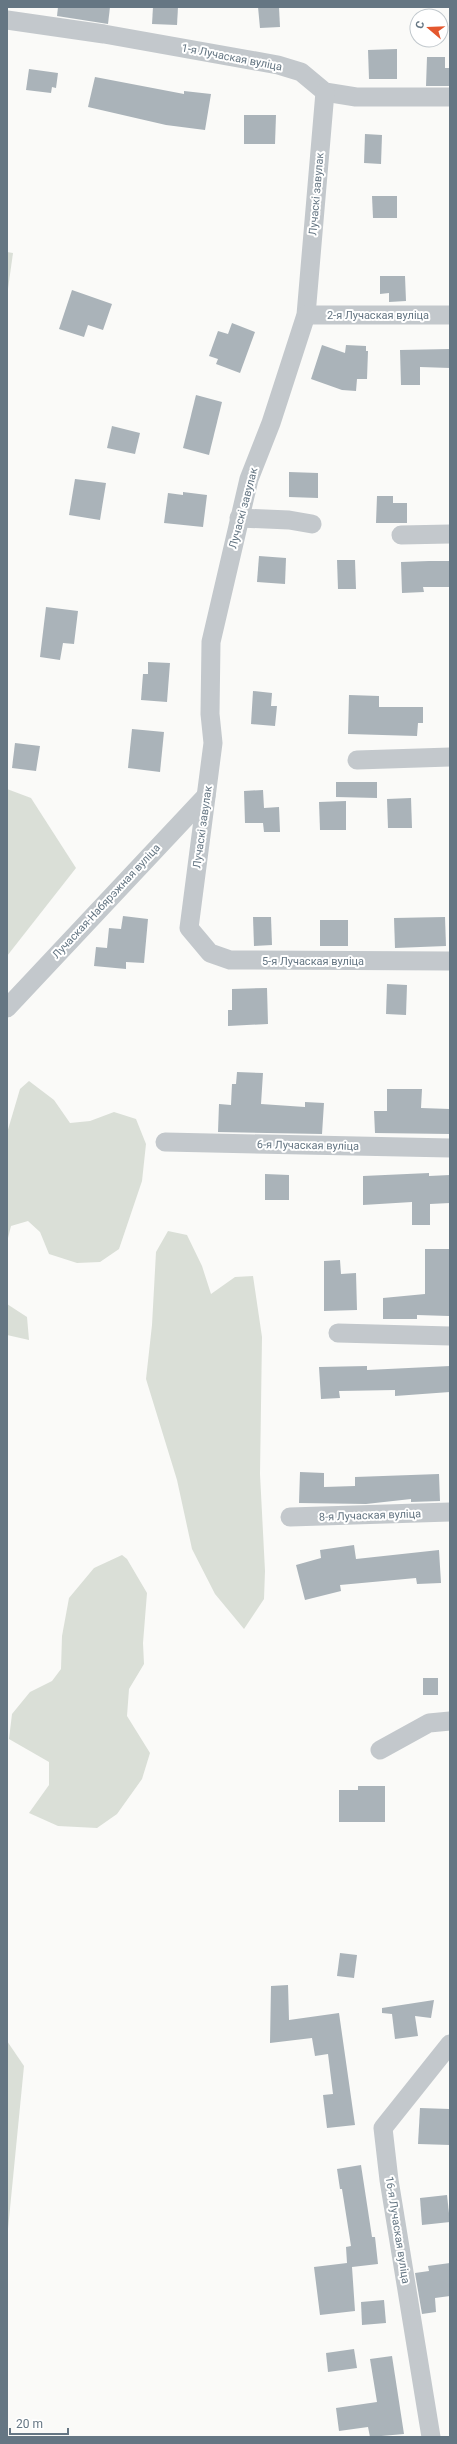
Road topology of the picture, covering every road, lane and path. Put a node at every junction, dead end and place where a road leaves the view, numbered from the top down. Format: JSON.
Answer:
{"nodes":[{"id":1,"x":7,"y":20,"type":"edge"},
{"id":2,"x":325,"y":92,"type":"junction"},
{"id":3,"x":450,"y":97,"type":"edge"},
{"id":4,"x":306,"y":315,"type":"junction"},
{"id":5,"x":450,"y":315,"type":"edge"},
{"id":6,"x":239,"y":518,"type":"junction"},
{"id":7,"x":312,"y":524,"type":"dead end"},
{"id":8,"x":450,"y":534,"type":"edge"},
{"id":9,"x":401,"y":536,"type":"dead end"},
{"id":10,"x":450,"y":757,"type":"edge"},
{"id":11,"x":357,"y":760,"type":"dead end"},
{"id":12,"x":206,"y":796,"type":"junction"},
{"id":13,"x":189,"y":928,"type":"joint"},
{"id":14,"x":450,"y":961,"type":"edge"},
{"id":15,"x":7,"y":1008,"type":"edge"},
{"id":16,"x":165,"y":1142,"type":"dead end"},
{"id":17,"x":450,"y":1148,"type":"edge"},
{"id":18,"x":338,"y":1333,"type":"dead end"},
{"id":19,"x":450,"y":1336,"type":"edge"},
{"id":20,"x":450,"y":1512,"type":"edge"},
{"id":21,"x":290,"y":1517,"type":"dead end"},
{"id":22,"x":450,"y":1721,"type":"edge"},
{"id":23,"x":380,"y":1750,"type":"dead end"},
{"id":24,"x":450,"y":2044,"type":"edge"},
{"id":25,"x":431,"y":2437,"type":"edge"}],
"edges":[{"from":1,"to":2,"type":"street","name":"1-я Лучаская вуліца"},
{"from":2,"to":3,"type":"street"},
{"from":2,"to":4,"type":"street","name":"Лучаскі завулак"},
{"from":4,"to":5,"type":"street","name":"2-я Лучаская вуліца"},
{"from":4,"to":6,"type":"street","name":"Лучаскі завулак"},
{"from":6,"to":7,"type":"street"},
{"from":6,"to":12,"type":"street","name":"Лучаскі завулак"},
{"from":8,"to":9,"type":"street"},
{"from":10,"to":11,"type":"street"},
{"from":12,"to":13,"type":"street","name":"Лучаскі завулак"},
{"from":12,"to":15,"type":"street","name":"Лучаская-Набярэжная вуліца"},
{"from":13,"to":14,"type":"street","name":"5-я Лучаская вуліца"},
{"from":16,"to":17,"type":"street","name":"6-я Лучаская вуліца"},
{"from":18,"to":19,"type":"street"},
{"from":20,"to":21,"type":"street","name":"8-я Лучаская вуліца"},
{"from":22,"to":23,"type":"street"},
{"from":24,"to":25,"type":"street","name":"16-я Лучаская вуліца"}]}
